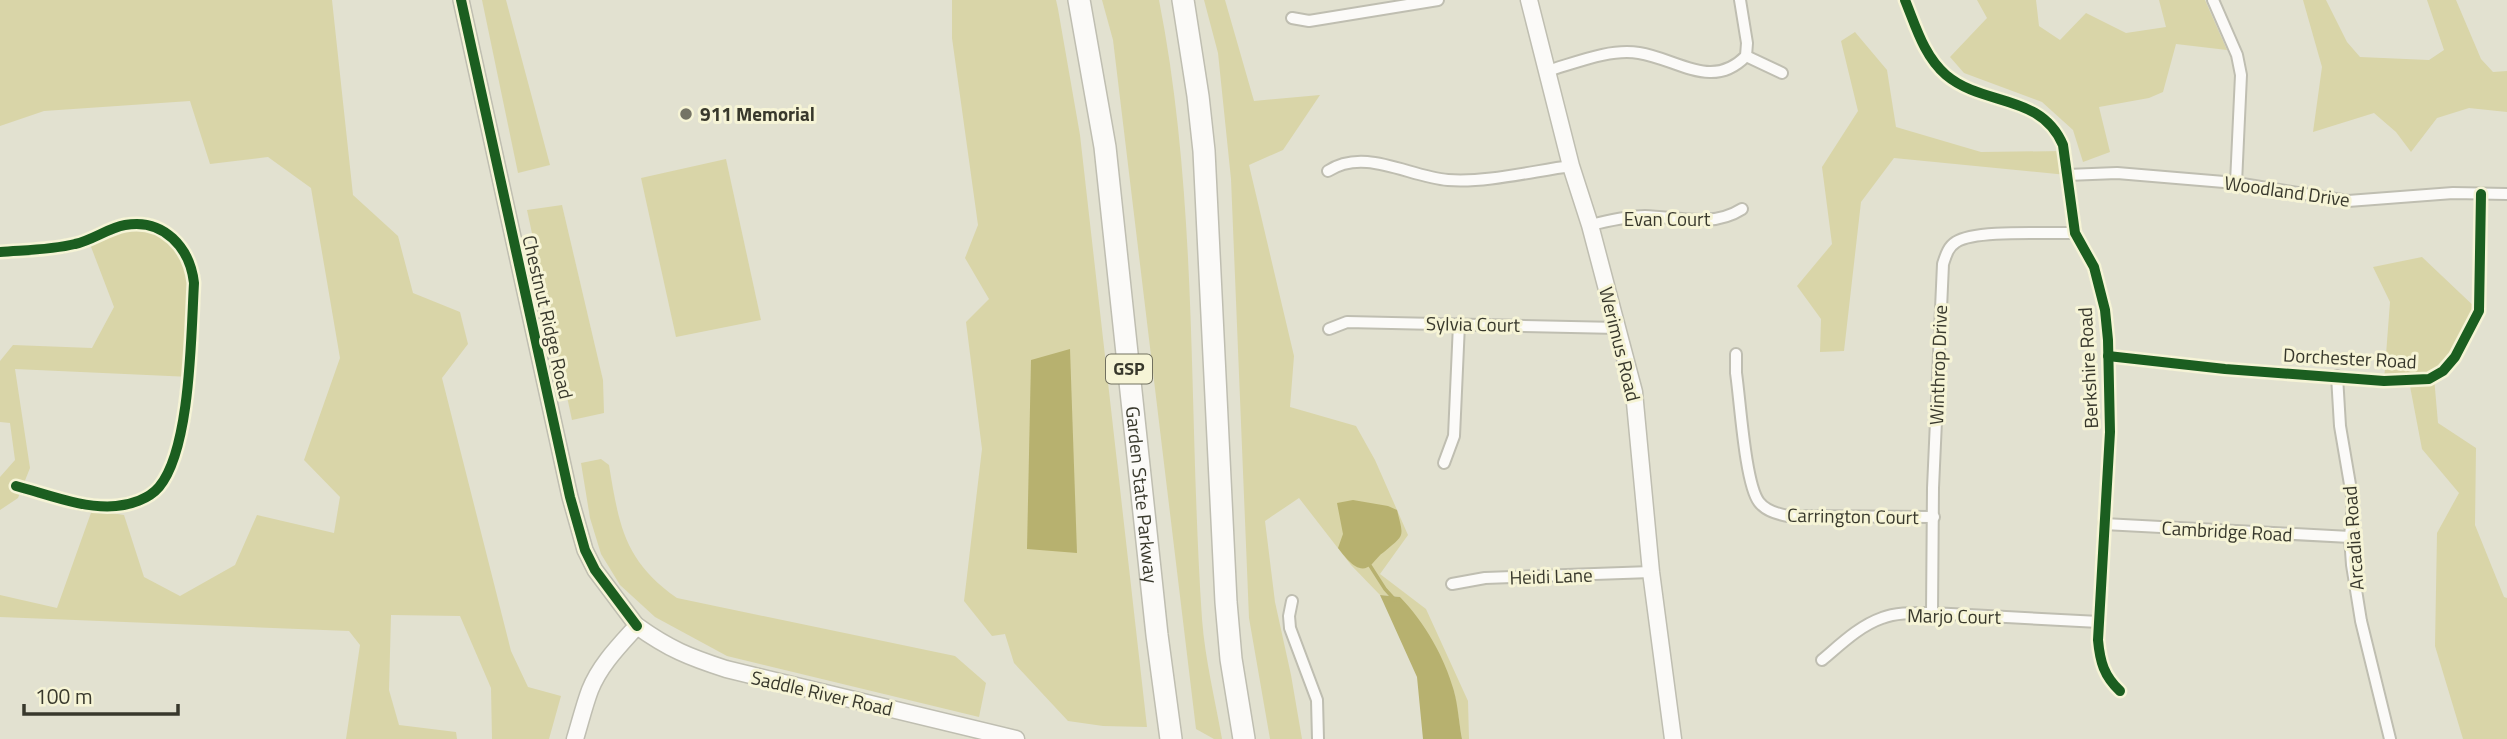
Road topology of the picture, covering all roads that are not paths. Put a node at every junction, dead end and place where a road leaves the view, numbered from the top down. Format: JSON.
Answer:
{"nodes":[{"id":1,"x":461,"y":0,"type":"edge"},
{"id":2,"x":1079,"y":0,"type":"edge"},
{"id":3,"x":1183,"y":0,"type":"edge"},
{"id":4,"x":1438,"y":0,"type":"edge"},
{"id":5,"x":1529,"y":0,"type":"edge"},
{"id":6,"x":1740,"y":0,"type":"edge"},
{"id":7,"x":1905,"y":0,"type":"edge"},
{"id":8,"x":2213,"y":0,"type":"edge"},
{"id":9,"x":1292,"y":18,"type":"dead end"},
{"id":10,"x":1746,"y":56,"type":"junction"},
{"id":11,"x":1547,"y":71,"type":"junction"},
{"id":12,"x":1782,"y":73,"type":"dead end"},
{"id":13,"x":1571,"y":166,"type":"junction"},
{"id":14,"x":1328,"y":171,"type":"dead end"},
{"id":15,"x":2067,"y":175,"type":"junction"},
{"id":16,"x":2236,"y":183,"type":"junction"},
{"id":17,"x":2481,"y":194,"type":"junction"},
{"id":18,"x":2507,"y":194,"type":"edge"},
{"id":19,"x":1742,"y":209,"type":"dead end"},
{"id":20,"x":1590,"y":225,"type":"junction"},
{"id":21,"x":2075,"y":233,"type":"junction"},
{"id":22,"x":0,"y":252,"type":"edge"},
{"id":23,"x":1460,"y":324,"type":"junction"},
{"id":24,"x":1618,"y":328,"type":"junction"},
{"id":25,"x":1329,"y":329,"type":"dead end"},
{"id":26,"x":1736,"y":354,"type":"dead end"},
{"id":27,"x":2108,"y":356,"type":"junction"},
{"id":28,"x":2337,"y":376,"type":"junction"},
{"id":29,"x":1444,"y":463,"type":"dead end"},
{"id":30,"x":16,"y":486,"type":"dead end"},
{"id":31,"x":1934,"y":517,"type":"junction"},
{"id":32,"x":2104,"y":524,"type":"junction"},
{"id":33,"x":2350,"y":537,"type":"junction"},
{"id":34,"x":1651,"y":572,"type":"junction"},
{"id":35,"x":1452,"y":584,"type":"dead end"},
{"id":36,"x":1293,"y":601,"type":"dead end"},
{"id":37,"x":1932,"y":612,"type":"junction"},
{"id":38,"x":2099,"y":622,"type":"junction"},
{"id":39,"x":637,"y":626,"type":"junction"},
{"id":40,"x":1822,"y":660,"type":"dead end"},
{"id":41,"x":2120,"y":691,"type":"dead end"},
{"id":42,"x":575,"y":739,"type":"edge"},
{"id":43,"x":1016,"y":739,"type":"edge"},
{"id":44,"x":1171,"y":739,"type":"edge"},
{"id":45,"x":1244,"y":739,"type":"edge"},
{"id":46,"x":1318,"y":739,"type":"edge"},
{"id":47,"x":1673,"y":739,"type":"edge"},
{"id":48,"x":2390,"y":739,"type":"edge"}],
"edges":[{"from":1,"to":39,"type":"street","name":"Chestnut Ridge Road"},
{"from":2,"to":44,"type":"highway","name":"Garden State Parkway","number":"GSP"},
{"from":3,"to":45,"type":"highway"},
{"from":4,"to":9,"type":"street"},
{"from":5,"to":11,"type":"main road","name":"Werimus Road"},
{"from":6,"to":10,"type":"street"},
{"from":7,"to":15,"type":"street","name":"Berkshire Road"},
{"from":8,"to":16,"type":"street"},
{"from":10,"to":11,"type":"street"},
{"from":10,"to":12,"type":"street"},
{"from":11,"to":13,"type":"main road","name":"Werimus Road"},
{"from":13,"to":14,"type":"street"},
{"from":13,"to":20,"type":"main road","name":"Werimus Road"},
{"from":15,"to":16,"type":"street","name":"Woodland Drive"},
{"from":15,"to":21,"type":"street","name":"Berkshire Road"},
{"from":16,"to":17,"type":"street","name":"Woodland Drive"},
{"from":17,"to":18,"type":"street","name":"Woodland Drive"},
{"from":17,"to":28,"type":"street","name":"Dorchester Road"},
{"from":19,"to":20,"type":"street","name":"Evan Court"},
{"from":20,"to":24,"type":"main road","name":"Werimus Road"},
{"from":21,"to":27,"type":"street","name":"Berkshire Road"},
{"from":21,"to":31,"type":"street","name":"Winthrop Drive"},
{"from":22,"to":30,"type":"street"},
{"from":23,"to":24,"type":"street","name":"Sylvia Court"},
{"from":23,"to":25,"type":"street","name":"Sylvia Court"},
{"from":23,"to":29,"type":"street"},
{"from":24,"to":34,"type":"main road","name":"Werimus Road"},
{"from":26,"to":31,"type":"street","name":"Carrington Court"},
{"from":27,"to":28,"type":"street","name":"Dorchester Road"},
{"from":27,"to":32,"type":"street","name":"Berkshire Road"},
{"from":28,"to":33,"type":"street","name":"Arcadia Road"},
{"from":31,"to":37,"type":"street","name":"Winthrop Drive"},
{"from":32,"to":33,"type":"street","name":"Cambridge Road"},
{"from":32,"to":38,"type":"street","name":"Berkshire Road"},
{"from":33,"to":48,"type":"street","name":"Arcadia Road"},
{"from":34,"to":35,"type":"street","name":"Heidi Lane"},
{"from":34,"to":47,"type":"main road","name":"Werimus Road"},
{"from":36,"to":46,"type":"street"},
{"from":37,"to":38,"type":"street","name":"Marjo Court"},
{"from":37,"to":40,"type":"street","name":"Marjo Court"},
{"from":38,"to":41,"type":"street","name":"Berkshire Road"},
{"from":39,"to":42,"type":"main road"},
{"from":39,"to":43,"type":"main road","name":"Saddle River Road"}]}
